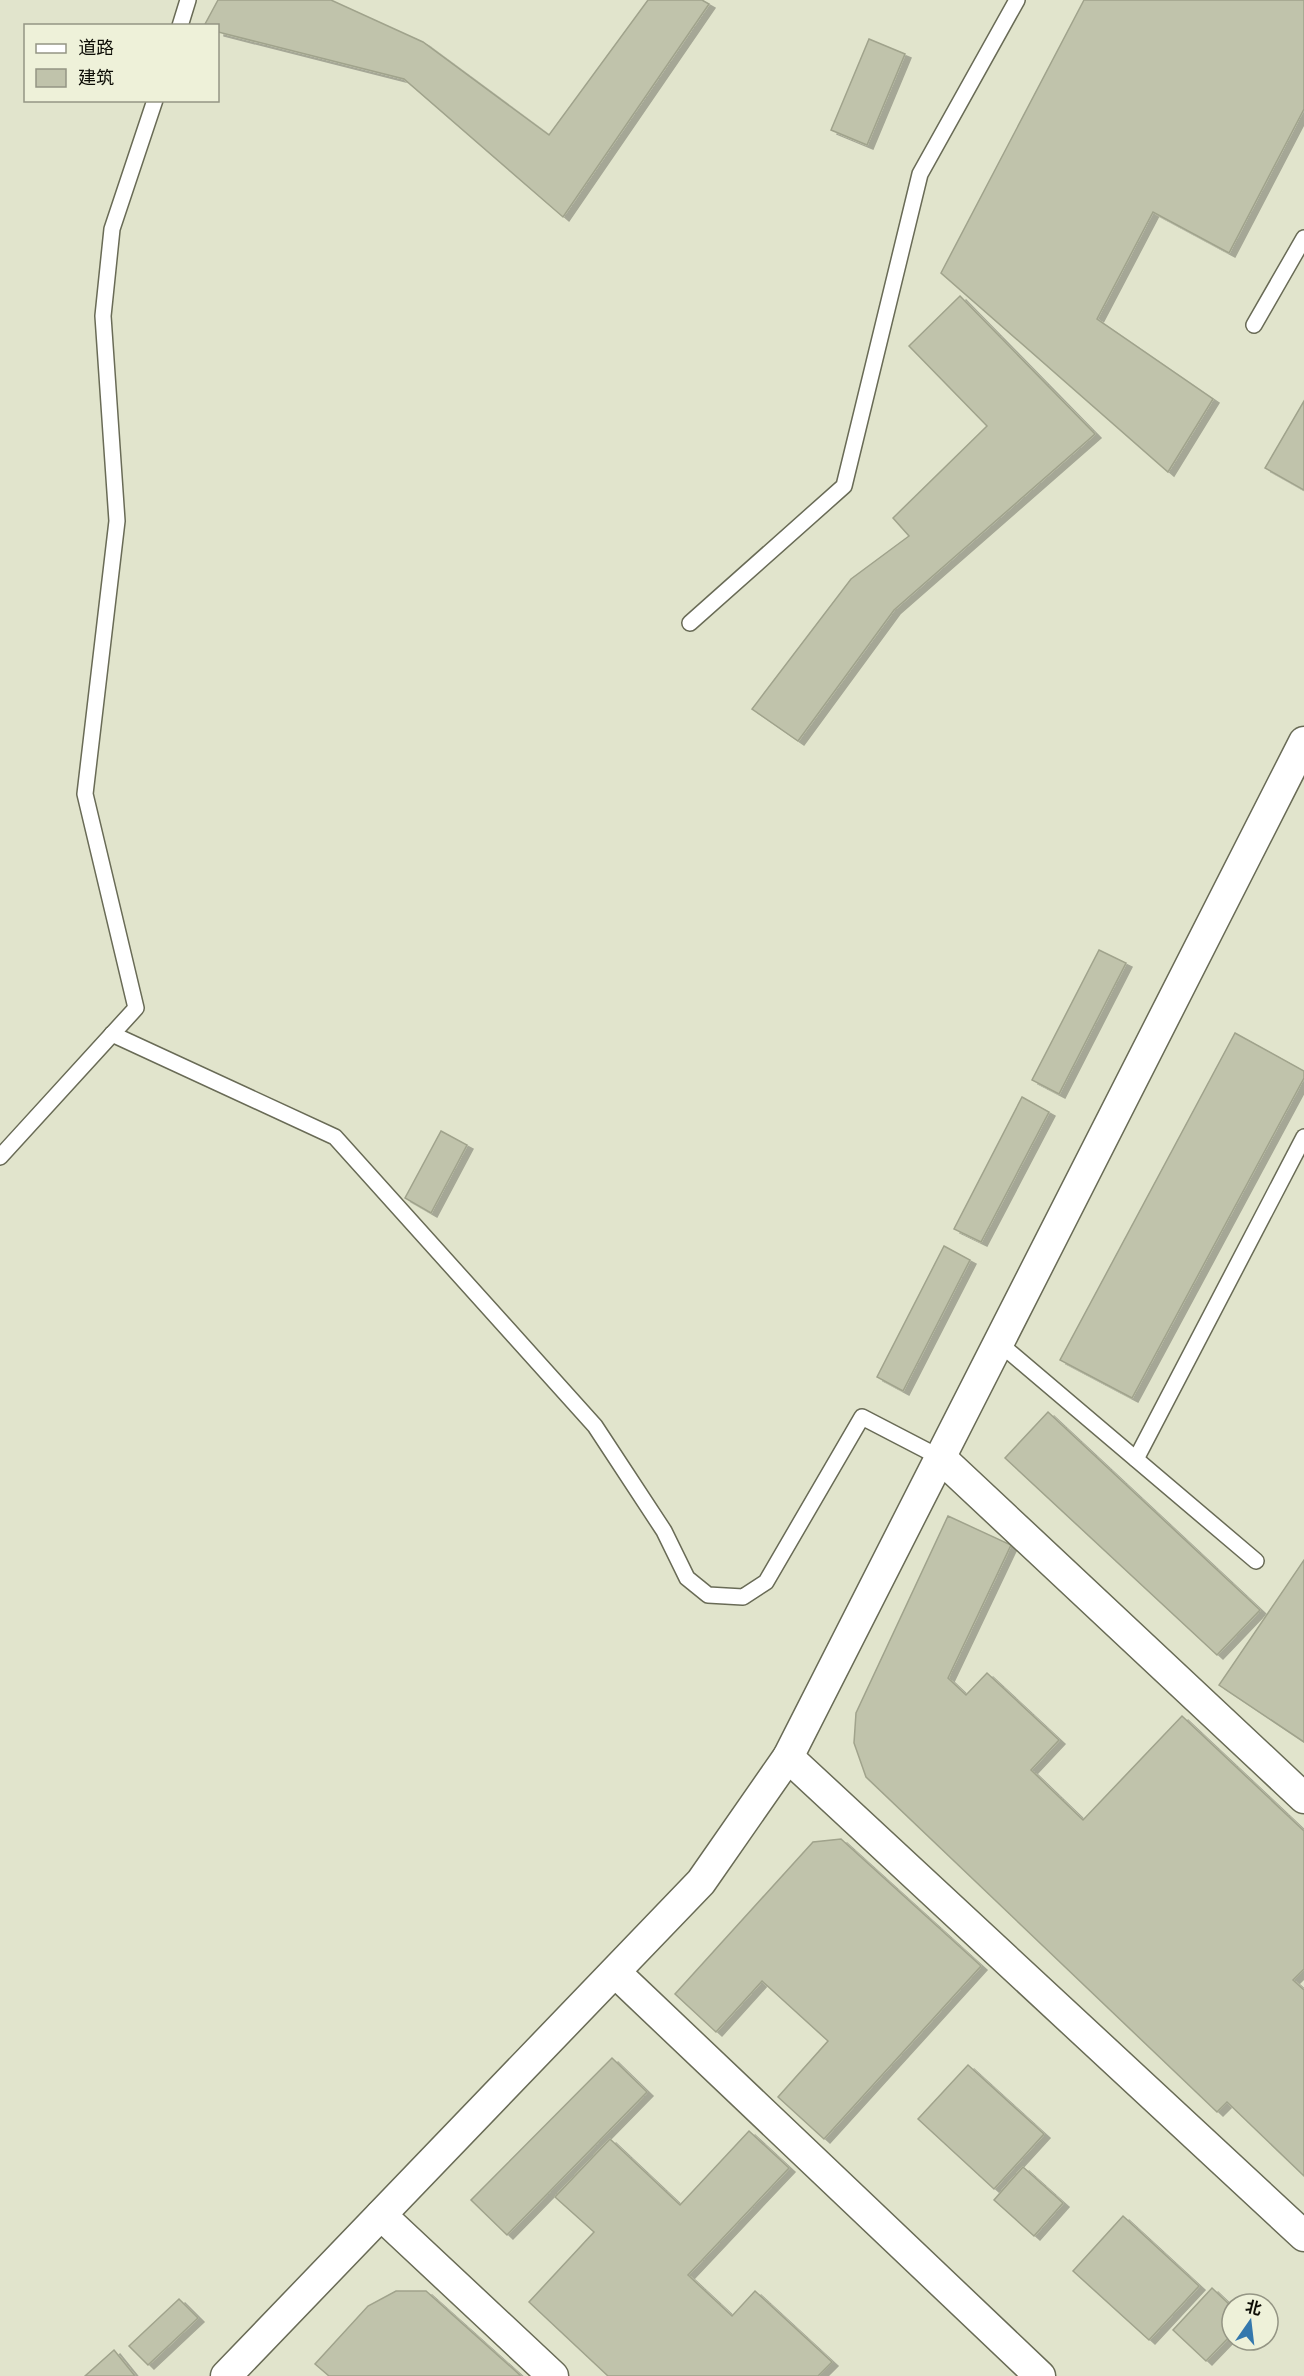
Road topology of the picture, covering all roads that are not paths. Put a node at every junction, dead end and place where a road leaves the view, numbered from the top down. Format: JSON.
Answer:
{"nodes":[{"id":1,"x":188,"y":0,"type":"edge"},
{"id":2,"x":1017,"y":0,"type":"edge"},
{"id":3,"x":181,"y":24,"type":"edge"},
{"id":4,"x":154,"y":102,"type":"edge"},
{"id":5,"x":1304,"y":238,"type":"edge"},
{"id":6,"x":1254,"y":325,"type":"dead end"},
{"id":7,"x":690,"y":623,"type":"dead end"},
{"id":8,"x":1304,"y":742,"type":"edge"},
{"id":9,"x":112,"y":1034,"type":"junction"},
{"id":10,"x":1304,"y":1137,"type":"edge"},
{"id":11,"x":0,"y":1157,"type":"edge"},
{"id":12,"x":999,"y":1343,"type":"junction"},
{"id":13,"x":940,"y":1458,"type":"junction"},
{"id":14,"x":1136,"y":1459,"type":"junction"},
{"id":15,"x":1256,"y":1562,"type":"dead end"},
{"id":16,"x":788,"y":1757,"type":"junction"},
{"id":17,"x":1304,"y":1798,"type":"edge"},
{"id":18,"x":615,"y":1972,"type":"junction"},
{"id":19,"x":381,"y":2215,"type":"junction"},
{"id":20,"x":1304,"y":2236,"type":"edge"},
{"id":21,"x":226,"y":2376,"type":"edge"},
{"id":22,"x":553,"y":2376,"type":"edge"},
{"id":23,"x":1040,"y":2376,"type":"edge"}],
"edges":[{"from":1,"to":3,"type":"lane"},
{"from":2,"to":7,"type":"lane"},
{"from":4,"to":9,"type":"lane"},
{"from":5,"to":6,"type":"lane"},
{"from":8,"to":12,"type":"street"},
{"from":9,"to":11,"type":"lane"},
{"from":9,"to":13,"type":"lane"},
{"from":10,"to":14,"type":"lane"},
{"from":12,"to":13,"type":"street"},
{"from":12,"to":14,"type":"lane"},
{"from":13,"to":16,"type":"street"},
{"from":13,"to":17,"type":"street"},
{"from":14,"to":15,"type":"lane"},
{"from":16,"to":18,"type":"street"},
{"from":16,"to":20,"type":"street"},
{"from":18,"to":19,"type":"street"},
{"from":18,"to":23,"type":"street"},
{"from":19,"to":21,"type":"street"},
{"from":19,"to":22,"type":"street"}]}
